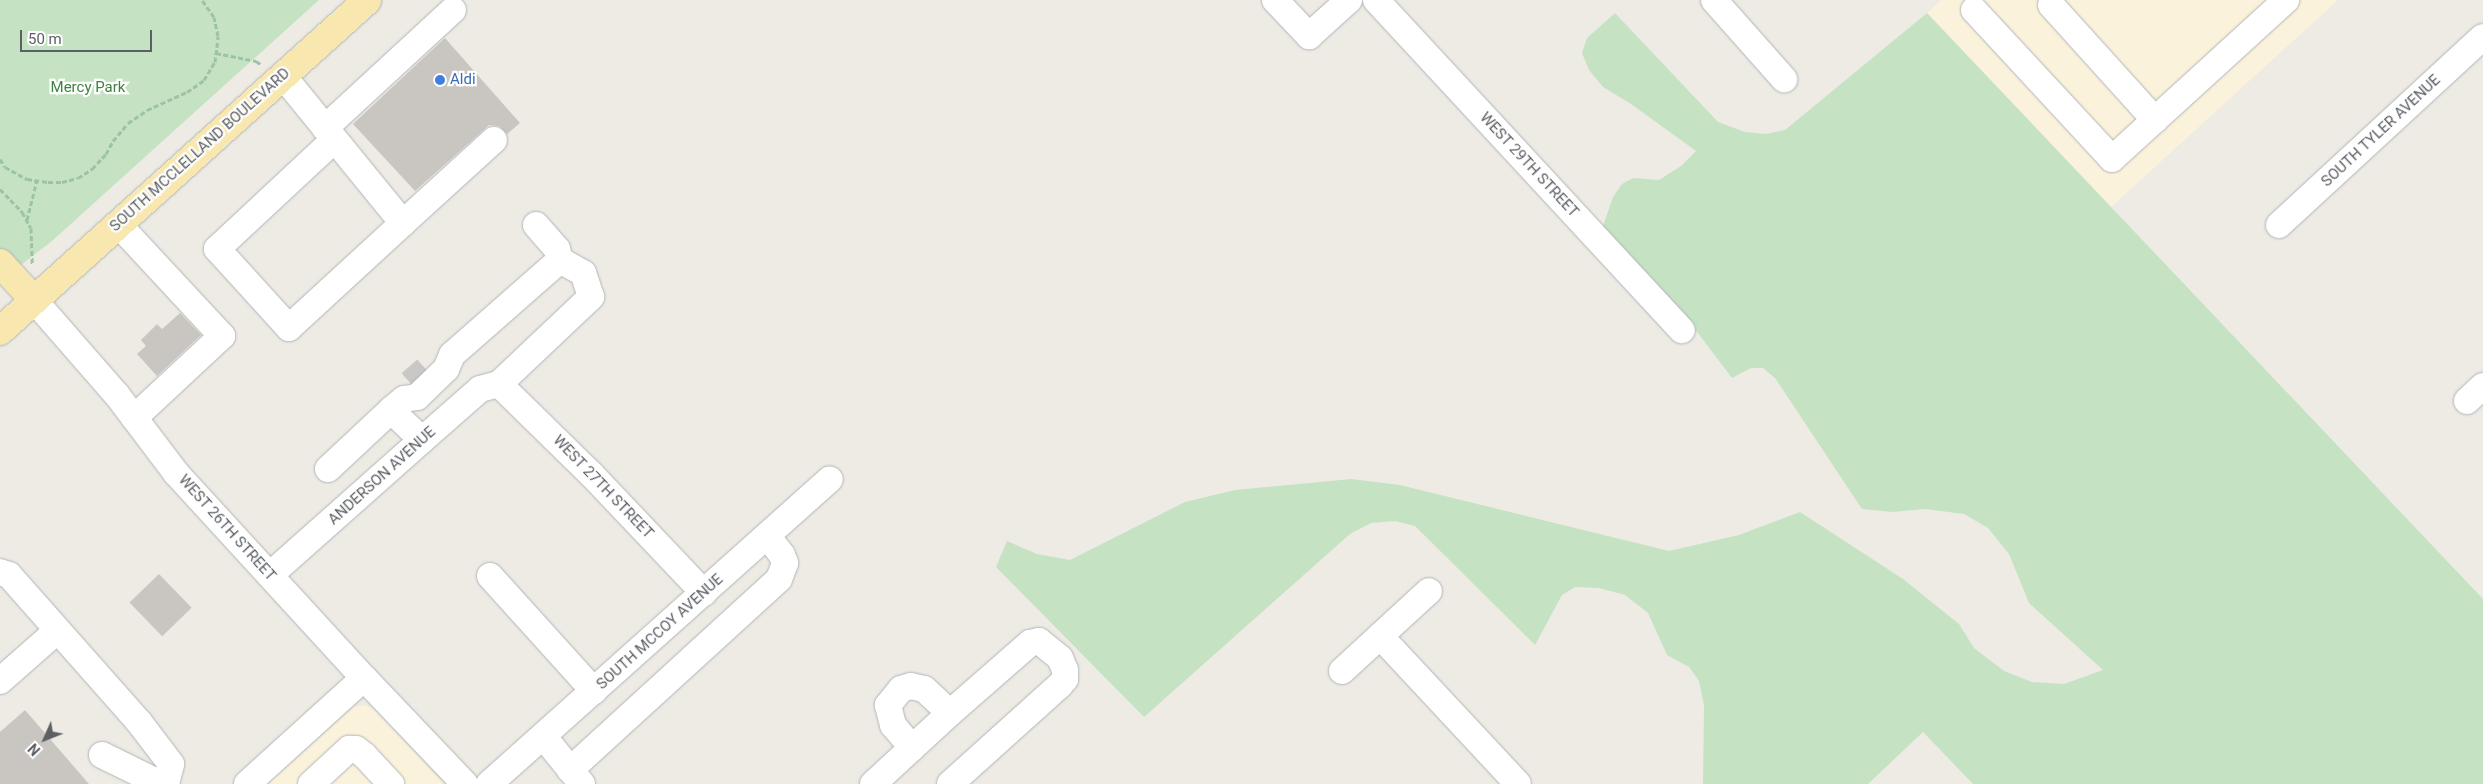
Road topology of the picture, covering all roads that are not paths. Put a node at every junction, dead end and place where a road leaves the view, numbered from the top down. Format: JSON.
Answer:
{"nodes":[{"id":1,"x":367,"y":0,"type":"edge"},
{"id":2,"x":1275,"y":0,"type":"edge"},
{"id":3,"x":1349,"y":0,"type":"edge"},
{"id":4,"x":1376,"y":0,"type":"edge"},
{"id":5,"x":1714,"y":0,"type":"edge"},
{"id":6,"x":2286,"y":0,"type":"edge"},
{"id":7,"x":2051,"y":2,"type":"edge"},
{"id":8,"x":454,"y":10,"type":"dead end"},
{"id":9,"x":1973,"y":11,"type":"edge"},
{"id":10,"x":2483,"y":37,"type":"edge"},
{"id":11,"x":282,"y":76,"type":"junction"},
{"id":12,"x":1784,"y":79,"type":"dead end"},
{"id":13,"x":2155,"y":120,"type":"junction"},
{"id":14,"x":330,"y":134,"type":"junction"},
{"id":15,"x":494,"y":140,"type":"dead end"},
{"id":16,"x":403,"y":223,"type":"junction"},
{"id":17,"x":118,"y":224,"type":"junction"},
{"id":18,"x":2279,"y":224,"type":"dead end"},
{"id":19,"x":536,"y":225,"type":"dead end"},
{"id":20,"x":560,"y":260,"type":"junction"},
{"id":21,"x":0,"y":263,"type":"edge"},
{"id":22,"x":34,"y":300,"type":"junction"},
{"id":23,"x":1682,"y":330,"type":"dead end"},
{"id":24,"x":0,"y":331,"type":"edge"},
{"id":25,"x":452,"y":355,"type":"junction"},
{"id":26,"x":499,"y":384,"type":"junction"},
{"id":27,"x":408,"y":390,"type":"junction"},
{"id":28,"x":134,"y":418,"type":"junction"},
{"id":29,"x":422,"y":440,"type":"junction"},
{"id":30,"x":328,"y":469,"type":"dead end"},
{"id":31,"x":830,"y":478,"type":"dead end"},
{"id":32,"x":766,"y":536,"type":"junction"},
{"id":33,"x":0,"y":572,"type":"edge"},
{"id":34,"x":270,"y":575,"type":"junction"},
{"id":35,"x":490,"y":576,"type":"dead end"},
{"id":36,"x":1429,"y":591,"type":"dead end"},
{"id":37,"x":704,"y":593,"type":"junction"},
{"id":38,"x":58,"y":631,"type":"junction"},
{"id":39,"x":1380,"y":636,"type":"junction"},
{"id":40,"x":1342,"y":671,"type":"dead end"},
{"id":41,"x":364,"y":678,"type":"junction"},
{"id":42,"x":0,"y":681,"type":"edge"},
{"id":43,"x":594,"y":691,"type":"junction"},
{"id":44,"x":950,"y":713,"type":"junction"},
{"id":45,"x":543,"y":736,"type":"junction"},
{"id":46,"x":912,"y":748,"type":"junction"},
{"id":47,"x":102,"y":755,"type":"dead end"},
{"id":48,"x":576,"y":777,"type":"edge"},
{"id":49,"x":261,"y":780,"type":"edge"},
{"id":50,"x":161,"y":784,"type":"edge"},
{"id":51,"x":166,"y":784,"type":"edge"},
{"id":52,"x":311,"y":784,"type":"edge"},
{"id":53,"x":391,"y":784,"type":"edge"},
{"id":54,"x":465,"y":784,"type":"edge"},
{"id":55,"x":489,"y":784,"type":"edge"},
{"id":56,"x":873,"y":784,"type":"edge"},
{"id":57,"x":950,"y":784,"type":"edge"},
{"id":58,"x":1518,"y":784,"type":"edge"}],
"edges":[{"from":1,"to":11,"type":"main road","name":"SOUTH MCCLELLAND BOULEVARD"},
{"from":2,"to":3,"type":"street"},
{"from":4,"to":23,"type":"street","name":"WEST 29TH STREET"},
{"from":5,"to":12,"type":"street"},
{"from":6,"to":13,"type":"street"},
{"from":7,"to":13,"type":"street"},
{"from":8,"to":14,"type":"street"},
{"from":9,"to":13,"type":"street"},
{"from":10,"to":18,"type":"street","name":"SOUTH TYLER AVENUE"},
{"from":11,"to":14,"type":"street"},
{"from":11,"to":17,"type":"main road","name":"SOUTH MCCLELLAND BOULEVARD"},
{"from":14,"to":16,"type":"street"},
{"from":14,"to":16,"type":"street"},
{"from":15,"to":16,"type":"street"},
{"from":17,"to":22,"type":"main road","name":"SOUTH MCCLELLAND BOULEVARD"},
{"from":17,"to":28,"type":"street"},
{"from":19,"to":20,"type":"street"},
{"from":20,"to":25,"type":"street"},
{"from":20,"to":26,"type":"street"},
{"from":21,"to":22,"type":"main road","name":"WEST 26TH STREET"},
{"from":22,"to":24,"type":"main road","name":"SOUTH MCCLELLAND BOULEVARD"},
{"from":22,"to":28,"type":"street","name":"WEST 26TH STREET"},
{"from":25,"to":27,"type":"street"},
{"from":25,"to":27,"type":"street"},
{"from":26,"to":29,"type":"street","name":"ANDERSON AVENUE"},
{"from":26,"to":37,"type":"street","name":"WEST 27TH STREET"},
{"from":27,"to":29,"type":"street"},
{"from":27,"to":30,"type":"street"},
{"from":28,"to":34,"type":"street","name":"WEST 26TH STREET"},
{"from":29,"to":34,"type":"street","name":"ANDERSON AVENUE"},
{"from":31,"to":32,"type":"street","name":"SOUTH MCCOY AVENUE"},
{"from":32,"to":37,"type":"street","name":"SOUTH MCCOY AVENUE"},
{"from":32,"to":48,"type":"street"},
{"from":33,"to":38,"type":"street"},
{"from":34,"to":41,"type":"street","name":"WEST 26TH STREET"},
{"from":35,"to":43,"type":"street"},
{"from":36,"to":39,"type":"street"},
{"from":37,"to":43,"type":"street","name":"SOUTH MCCOY AVENUE"},
{"from":38,"to":42,"type":"street"},
{"from":38,"to":51,"type":"street"},
{"from":39,"to":40,"type":"street"},
{"from":39,"to":58,"type":"street"},
{"from":41,"to":49,"type":"street"},
{"from":41,"to":54,"type":"street","name":"WEST 26TH STREET"},
{"from":43,"to":45,"type":"street","name":"SOUTH MCCOY AVENUE"},
{"from":44,"to":46,"type":"street"},
{"from":44,"to":46,"type":"street"},
{"from":44,"to":57,"type":"street"},
{"from":45,"to":48,"type":"street"},
{"from":45,"to":55,"type":"street","name":"SOUTH MCCOY AVENUE"},
{"from":46,"to":56,"type":"street"},
{"from":47,"to":50,"type":"street"},
{"from":52,"to":53,"type":"street"}]}
